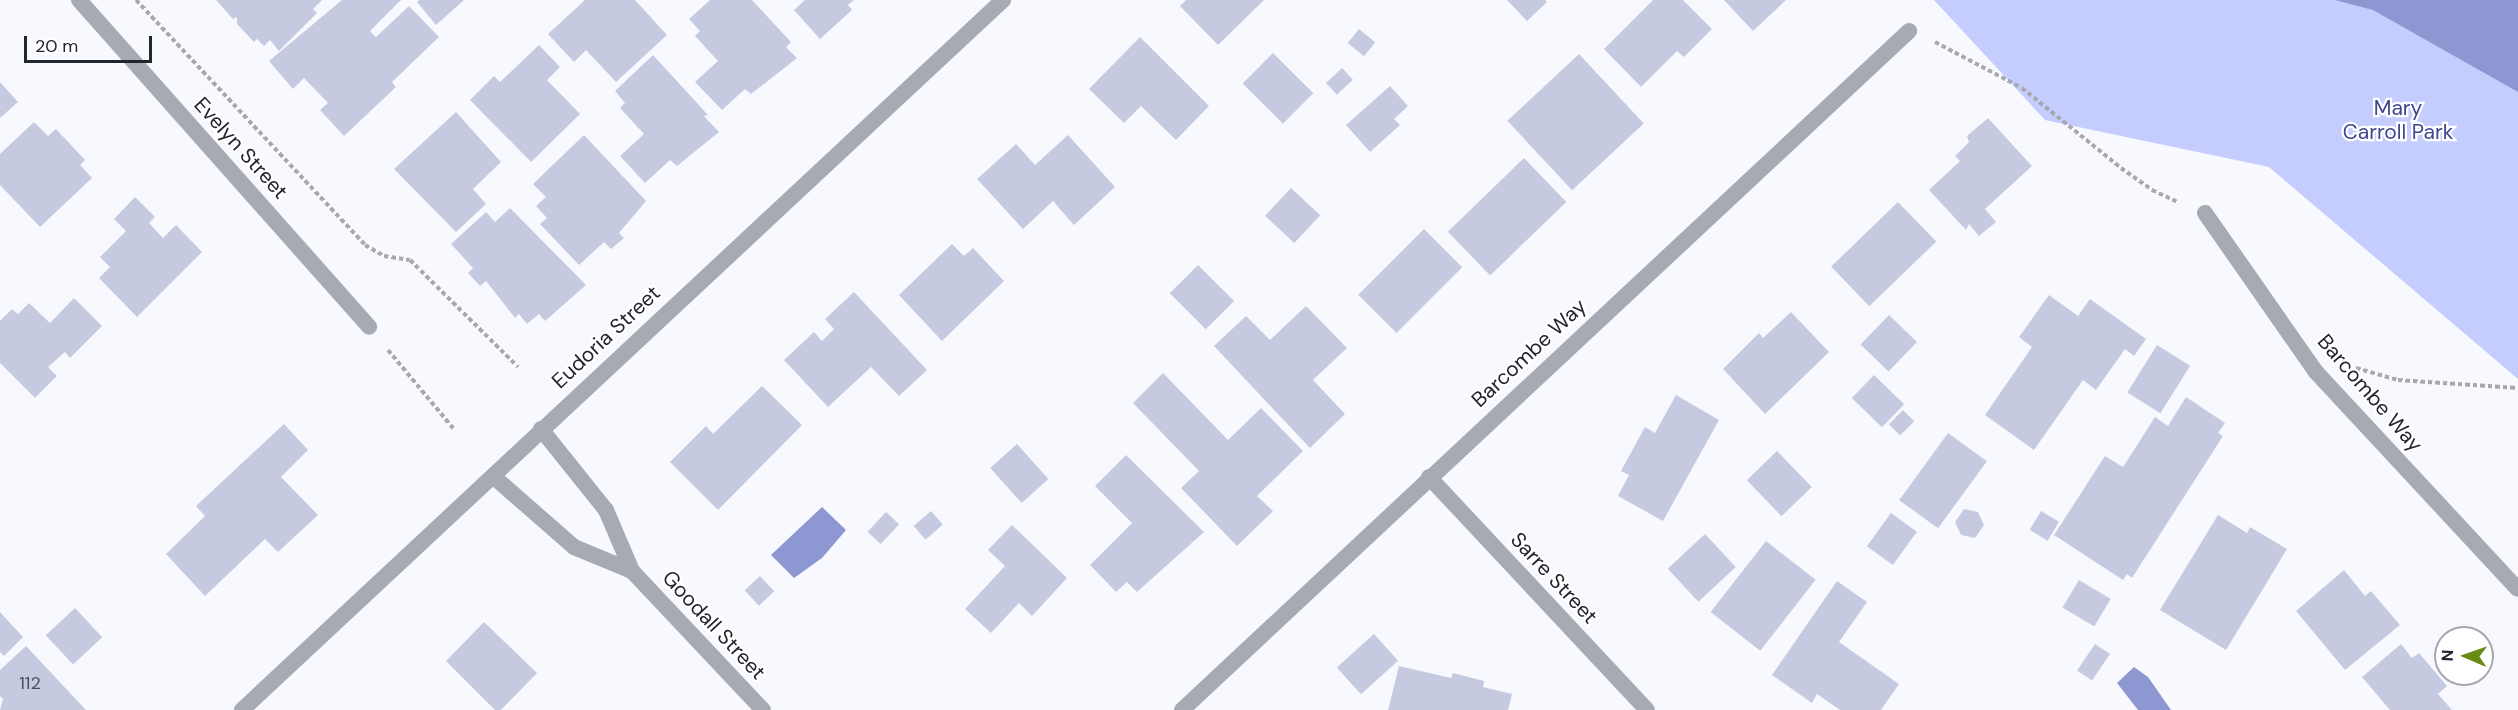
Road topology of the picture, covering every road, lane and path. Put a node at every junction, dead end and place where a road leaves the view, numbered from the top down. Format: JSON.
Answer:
{"nodes":[{"id":1,"x":79,"y":0,"type":"edge"},
{"id":2,"x":136,"y":0,"type":"edge"},
{"id":3,"x":1004,"y":0,"type":"edge"},
{"id":4,"x":1909,"y":31,"type":"joint"},
{"id":5,"x":2205,"y":213,"type":"joint"},
{"id":6,"x":369,"y":327,"type":"joint"},
{"id":7,"x":518,"y":367,"type":"dead end"},
{"id":8,"x":2355,"y":368,"type":"dead end"},
{"id":9,"x":2518,"y":388,"type":"edge"},
{"id":10,"x":453,"y":428,"type":"dead end"},
{"id":11,"x":541,"y":429,"type":"junction"},
{"id":12,"x":494,"y":477,"type":"junction"},
{"id":13,"x":1429,"y":477,"type":"junction"},
{"id":14,"x":632,"y":571,"type":"junction"},
{"id":15,"x":2518,"y":589,"type":"edge"},
{"id":16,"x":242,"y":710,"type":"edge"},
{"id":17,"x":763,"y":710,"type":"edge"},
{"id":18,"x":1182,"y":710,"type":"edge"},
{"id":19,"x":1647,"y":710,"type":"edge"}],
"edges":[{"from":1,"to":6,"type":"street","name":"Evelyn Street"},
{"from":2,"to":7,"type":"path"},
{"from":3,"to":11,"type":"street","name":"Eudoria Street"},
{"from":4,"to":5,"type":"path"},
{"from":4,"to":13,"type":"street","name":"Barcombe Way"},
{"from":5,"to":15,"type":"street","name":"Barcombe Way"},
{"from":6,"to":10,"type":"path"},
{"from":8,"to":9,"type":"path"},
{"from":11,"to":12,"type":"street","name":"Eudoria Street"},
{"from":11,"to":14,"type":"street","name":"Goodall Street"},
{"from":12,"to":14,"type":"street","name":"Goodall Street"},
{"from":12,"to":16,"type":"street","name":"Eudoria Street"},
{"from":13,"to":18,"type":"street","name":"Barcombe Way"},
{"from":13,"to":19,"type":"street","name":"Sarre Street"},
{"from":14,"to":17,"type":"street","name":"Goodall Street"}]}
